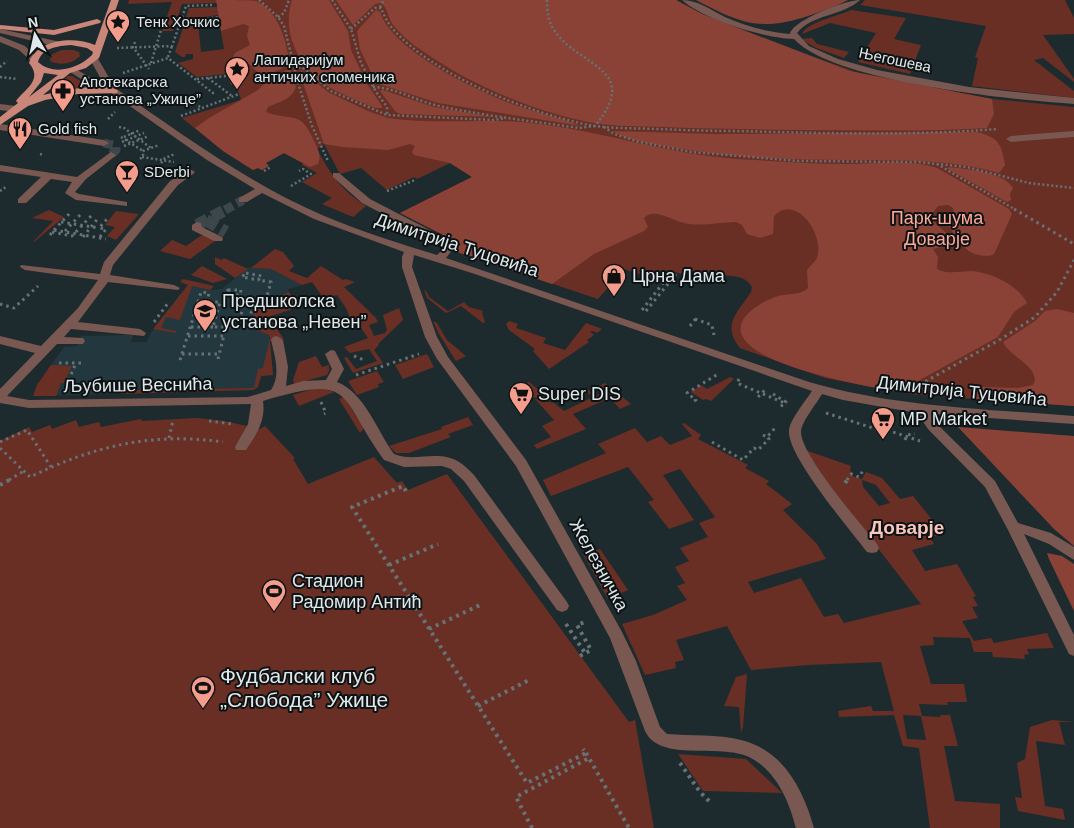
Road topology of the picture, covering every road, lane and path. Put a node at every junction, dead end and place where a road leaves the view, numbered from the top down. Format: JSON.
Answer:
{"nodes":[{"id":1,"x":115,"y":0,"type":"edge"},
{"id":2,"x":259,"y":0,"type":"edge"},
{"id":3,"x":289,"y":0,"type":"edge"},
{"id":4,"x":332,"y":0,"type":"edge"},
{"id":5,"x":384,"y":0,"type":"edge"},
{"id":6,"x":547,"y":0,"type":"edge"},
{"id":7,"x":686,"y":0,"type":"edge"},
{"id":8,"x":856,"y":0,"type":"edge"},
{"id":9,"x":213,"y":5,"type":"dead end"},
{"id":10,"x":380,"y":7,"type":"junction"},
{"id":11,"x":109,"y":12,"type":"junction"},
{"id":12,"x":219,"y":17,"type":"dead end"},
{"id":13,"x":278,"y":17,"type":"junction"},
{"id":14,"x":97,"y":22,"type":"junction"},
{"id":15,"x":180,"y":22,"type":"junction"},
{"id":16,"x":0,"y":27,"type":"edge"},
{"id":17,"x":351,"y":28,"type":"junction"},
{"id":18,"x":161,"y":30,"type":"dead end"},
{"id":19,"x":0,"y":31,"type":"edge"},
{"id":20,"x":794,"y":37,"type":"junction"},
{"id":21,"x":0,"y":39,"type":"edge"},
{"id":22,"x":135,"y":42,"type":"dead end"},
{"id":23,"x":62,"y":43,"type":"junction"},
{"id":24,"x":172,"y":46,"type":"junction"},
{"id":25,"x":133,"y":47,"type":"junction"},
{"id":26,"x":156,"y":47,"type":"junction"},
{"id":27,"x":110,"y":48,"type":"dead end"},
{"id":28,"x":95,"y":54,"type":"junction"},
{"id":29,"x":33,"y":58,"type":"junction"},
{"id":30,"x":168,"y":58,"type":"junction"},
{"id":31,"x":8,"y":61,"type":"dead end"},
{"id":32,"x":151,"y":63,"type":"junction"},
{"id":33,"x":145,"y":65,"type":"junction"},
{"id":34,"x":294,"y":66,"type":"junction"},
{"id":35,"x":0,"y":67,"type":"edge"},
{"id":36,"x":38,"y":68,"type":"junction"},
{"id":37,"x":149,"y":69,"type":"dead end"},
{"id":38,"x":70,"y":70,"type":"junction"},
{"id":39,"x":120,"y":74,"type":"dead end"},
{"id":40,"x":228,"y":76,"type":"dead end"},
{"id":41,"x":0,"y":77,"type":"edge"},
{"id":42,"x":8,"y":78,"type":"junction"},
{"id":43,"x":208,"y":78,"type":"junction"},
{"id":44,"x":22,"y":79,"type":"dead end"},
{"id":45,"x":196,"y":79,"type":"junction"},
{"id":46,"x":5,"y":80,"type":"dead end"},
{"id":47,"x":216,"y":84,"type":"junction"},
{"id":48,"x":206,"y":87,"type":"junction"},
{"id":49,"x":374,"y":88,"type":"junction"},
{"id":50,"x":111,"y":89,"type":"junction"},
{"id":51,"x":211,"y":93,"type":"dead end"},
{"id":52,"x":239,"y":94,"type":"dead end"},
{"id":53,"x":232,"y":96,"type":"junction"},
{"id":54,"x":1074,"y":101,"type":"edge"},
{"id":55,"x":194,"y":103,"type":"dead end"},
{"id":56,"x":0,"y":107,"type":"edge"},
{"id":57,"x":18,"y":108,"type":"junction"},
{"id":58,"x":200,"y":108,"type":"junction"},
{"id":59,"x":115,"y":112,"type":"dead end"},
{"id":60,"x":386,"y":115,"type":"junction"},
{"id":61,"x":180,"y":117,"type":"dead end"},
{"id":62,"x":507,"y":117,"type":"junction"},
{"id":63,"x":108,"y":119,"type":"dead end"},
{"id":64,"x":0,"y":122,"type":"edge"},
{"id":65,"x":595,"y":126,"type":"junction"},
{"id":66,"x":0,"y":127,"type":"edge"},
{"id":67,"x":118,"y":127,"type":"dead end"},
{"id":68,"x":136,"y":127,"type":"dead end"},
{"id":69,"x":604,"y":127,"type":"junction"},
{"id":70,"x":1005,"y":128,"type":"dead end"},
{"id":71,"x":140,"y":130,"type":"dead end"},
{"id":72,"x":128,"y":131,"type":"junction"},
{"id":73,"x":132,"y":134,"type":"junction"},
{"id":74,"x":1074,"y":134,"type":"edge"},
{"id":75,"x":117,"y":136,"type":"dead end"},
{"id":76,"x":124,"y":137,"type":"junction"},
{"id":77,"x":148,"y":137,"type":"dead end"},
{"id":78,"x":1011,"y":139,"type":"dead end"},
{"id":79,"x":140,"y":140,"type":"junction"},
{"id":80,"x":104,"y":143,"type":"dead end"},
{"id":81,"x":120,"y":143,"type":"dead end"},
{"id":82,"x":132,"y":143,"type":"junction"},
{"id":83,"x":156,"y":146,"type":"dead end"},
{"id":84,"x":151,"y":148,"type":"junction"},
{"id":85,"x":143,"y":151,"type":"junction"},
{"id":86,"x":111,"y":155,"type":"dead end"},
{"id":87,"x":169,"y":156,"type":"dead end"},
{"id":88,"x":162,"y":162,"type":"junction"},
{"id":89,"x":180,"y":164,"type":"dead end"},
{"id":90,"x":936,"y":164,"type":"junction"},
{"id":91,"x":0,"y":168,"type":"edge"},
{"id":92,"x":299,"y":171,"type":"dead end"},
{"id":93,"x":190,"y":172,"type":"dead end"},
{"id":94,"x":336,"y":175,"type":"joint"},
{"id":95,"x":48,"y":176,"type":"junction"},
{"id":96,"x":80,"y":180,"type":"junction"},
{"id":97,"x":415,"y":180,"type":"dead end"},
{"id":98,"x":298,"y":182,"type":"junction"},
{"id":99,"x":302,"y":184,"type":"dead end"},
{"id":100,"x":288,"y":188,"type":"dead end"},
{"id":101,"x":1074,"y":188,"type":"edge"},
{"id":102,"x":262,"y":189,"type":"junction"},
{"id":103,"x":385,"y":192,"type":"dead end"},
{"id":104,"x":243,"y":200,"type":"tunnel mouth"},
{"id":105,"x":22,"y":202,"type":"dead end"},
{"id":106,"x":123,"y":204,"type":"dead end"},
{"id":107,"x":72,"y":211,"type":"dead end"},
{"id":108,"x":112,"y":212,"type":"dead end"},
{"id":109,"x":81,"y":213,"type":"dead end"},
{"id":110,"x":91,"y":215,"type":"dead end"},
{"id":111,"x":100,"y":216,"type":"dead end"},
{"id":112,"x":61,"y":222,"type":"junction"},
{"id":113,"x":72,"y":224,"type":"junction"},
{"id":114,"x":197,"y":225,"type":"tunnel mouth"},
{"id":115,"x":82,"y":226,"type":"junction"},
{"id":116,"x":91,"y":227,"type":"junction"},
{"id":117,"x":99,"y":228,"type":"junction"},
{"id":118,"x":64,"y":233,"type":"junction"},
{"id":119,"x":75,"y":233,"type":"junction"},
{"id":120,"x":84,"y":236,"type":"junction"},
{"id":121,"x":100,"y":237,"type":"junction"},
{"id":122,"x":218,"y":238,"type":"dead end"},
{"id":123,"x":111,"y":242,"type":"dead end"},
{"id":124,"x":1074,"y":244,"type":"edge"},
{"id":125,"x":411,"y":250,"type":"junction"},
{"id":126,"x":438,"y":258,"type":"junction"},
{"id":127,"x":1074,"y":260,"type":"edge"},
{"id":128,"x":25,"y":266,"type":"dead end"},
{"id":129,"x":676,"y":274,"type":"dead end"},
{"id":130,"x":104,"y":277,"type":"junction"},
{"id":131,"x":258,"y":280,"type":"junction"},
{"id":132,"x":42,"y":281,"type":"dead end"},
{"id":133,"x":663,"y":284,"type":"dead end"},
{"id":134,"x":174,"y":288,"type":"joint"},
{"id":135,"x":240,"y":295,"type":"junction"},
{"id":136,"x":198,"y":302,"type":"junction"},
{"id":137,"x":207,"y":302,"type":"junction"},
{"id":138,"x":0,"y":304,"type":"edge"},
{"id":139,"x":650,"y":307,"type":"dead end"},
{"id":140,"x":643,"y":309,"type":"dead end"},
{"id":141,"x":69,"y":325,"type":"junction"},
{"id":142,"x":191,"y":327,"type":"junction"},
{"id":143,"x":213,"y":327,"type":"junction"},
{"id":144,"x":226,"y":327,"type":"junction"},
{"id":145,"x":238,"y":327,"type":"junction"},
{"id":146,"x":687,"y":330,"type":"dead end"},
{"id":147,"x":714,"y":331,"type":"dead end"},
{"id":148,"x":140,"y":333,"type":"joint"},
{"id":149,"x":188,"y":336,"type":"junction"},
{"id":150,"x":224,"y":336,"type":"junction"},
{"id":151,"x":55,"y":340,"type":"junction"},
{"id":152,"x":277,"y":340,"type":"dead end"},
{"id":153,"x":79,"y":341,"type":"dead end"},
{"id":154,"x":2,"y":344,"type":"edge"},
{"id":155,"x":44,"y":351,"type":"junction"},
{"id":156,"x":182,"y":354,"type":"junction"},
{"id":157,"x":219,"y":354,"type":"junction"},
{"id":158,"x":331,"y":354,"type":"dead end"},
{"id":159,"x":416,"y":355,"type":"dead end"},
{"id":160,"x":218,"y":359,"type":"dead end"},
{"id":161,"x":180,"y":360,"type":"dead end"},
{"id":162,"x":52,"y":364,"type":"dead end"},
{"id":163,"x":719,"y":373,"type":"dead end"},
{"id":164,"x":359,"y":374,"type":"dead end"},
{"id":165,"x":741,"y":377,"type":"dead end"},
{"id":166,"x":330,"y":383,"type":"junction"},
{"id":167,"x":917,"y":386,"type":"dead end"},
{"id":168,"x":819,"y":389,"type":"junction"},
{"id":169,"x":64,"y":391,"type":"dead end"},
{"id":170,"x":276,"y":392,"type":"junction"},
{"id":171,"x":762,"y":393,"type":"junction"},
{"id":172,"x":0,"y":397,"type":"edge"},
{"id":173,"x":758,"y":397,"type":"dead end"},
{"id":174,"x":257,"y":399,"type":"junction"},
{"id":175,"x":694,"y":401,"type":"dead end"},
{"id":176,"x":782,"y":406,"type":"dead end"},
{"id":177,"x":921,"y":409,"type":"junction"},
{"id":178,"x":825,"y":413,"type":"dead end"},
{"id":179,"x":181,"y":420,"type":"dead end"},
{"id":180,"x":206,"y":420,"type":"dead end"},
{"id":181,"x":1074,"y":420,"type":"edge"},
{"id":182,"x":888,"y":423,"type":"dead end"},
{"id":183,"x":239,"y":425,"type":"dead end"},
{"id":184,"x":775,"y":428,"type":"dead end"},
{"id":185,"x":876,"y":429,"type":"dead end"},
{"id":186,"x":917,"y":433,"type":"dead end"},
{"id":187,"x":169,"y":438,"type":"junction"},
{"id":188,"x":905,"y":438,"type":"junction"},
{"id":189,"x":0,"y":442,"type":"edge"},
{"id":190,"x":225,"y":442,"type":"dead end"},
{"id":191,"x":712,"y":442,"type":"dead end"},
{"id":192,"x":925,"y":443,"type":"dead end"},
{"id":193,"x":241,"y":447,"type":"dead end"},
{"id":194,"x":0,"y":448,"type":"edge"},
{"id":195,"x":51,"y":467,"type":"junction"},
{"id":196,"x":864,"y":469,"type":"dead end"},
{"id":197,"x":24,"y":471,"type":"junction"},
{"id":198,"x":852,"y":474,"type":"dead end"},
{"id":199,"x":0,"y":485,"type":"edge"},
{"id":200,"x":406,"y":491,"type":"dead end"},
{"id":201,"x":1014,"y":527,"type":"junction"},
{"id":202,"x":438,"y":544,"type":"dead end"},
{"id":203,"x":872,"y":548,"type":"dead end"},
{"id":204,"x":1074,"y":555,"type":"edge"},
{"id":205,"x":389,"y":565,"type":"junction"},
{"id":206,"x":480,"y":605,"type":"dead end"},
{"id":207,"x":562,"y":606,"type":"joint"},
{"id":208,"x":584,"y":622,"type":"dead end"},
{"id":209,"x":429,"y":629,"type":"junction"},
{"id":210,"x":1074,"y":650,"type":"edge"},
{"id":211,"x":585,"y":653,"type":"junction"},
{"id":212,"x":580,"y":656,"type":"dead end"},
{"id":213,"x":531,"y":679,"type":"dead end"},
{"id":214,"x":478,"y":706,"type":"junction"},
{"id":215,"x":674,"y":755,"type":"dead end"},
{"id":216,"x":589,"y":758,"type":"junction"},
{"id":217,"x":711,"y":803,"type":"dead end"},
{"id":218,"x":532,"y":828,"type":"edge"},
{"id":219,"x":629,"y":828,"type":"edge"},
{"id":220,"x":804,"y":828,"type":"edge"}],
"edges":[{"from":1,"to":11,"type":"main road"},
{"from":2,"to":13,"type":"path"},
{"from":3,"to":13,"type":"path"},
{"from":4,"to":17,"type":"path"},
{"from":5,"to":10,"type":"path"},
{"from":6,"to":65,"type":"path"},
{"from":7,"to":20,"type":"street"},
{"from":8,"to":20,"type":"street"},
{"from":9,"to":15,"type":"path"},
{"from":10,"to":17,"type":"path"},
{"from":10,"to":65,"type":"path"},
{"from":11,"to":14,"type":"main road"},
{"from":11,"to":28,"type":"main road"},
{"from":12,"to":15,"type":"path"},
{"from":13,"to":34,"type":"path"},
{"from":14,"to":16,"type":"main road"},
{"from":14,"to":23,"type":"main road"},
{"from":15,"to":24,"type":"path"},
{"from":17,"to":49,"type":"path"},
{"from":18,"to":26,"type":"path"},
{"from":19,"to":23,"type":"street"},
{"from":20,"to":54,"type":"street","name":"Његошева"},
{"from":21,"to":29,"type":"street"},
{"from":22,"to":25,"type":"path"},
{"from":23,"to":28,"type":"main road"},
{"from":23,"to":29,"type":"main road"},
{"from":24,"to":26,"type":"path"},
{"from":24,"to":30,"type":"path"},
{"from":25,"to":26,"type":"path"},
{"from":25,"to":27,"type":"path"},
{"from":25,"to":33,"type":"path"},
{"from":26,"to":32,"type":"path"},
{"from":28,"to":38,"type":"main road"},
{"from":28,"to":50,"type":"street"},
{"from":29,"to":36,"type":"main road"},
{"from":30,"to":32,"type":"path"},
{"from":30,"to":45,"type":"path"},
{"from":31,"to":35,"type":"path"},
{"from":32,"to":33,"type":"path"},
{"from":33,"to":37,"type":"path"},
{"from":33,"to":39,"type":"path"},
{"from":34,"to":60,"type":"path"},
{"from":34,"to":94,"type":"path"},
{"from":36,"to":38,"type":"main road"},
{"from":36,"to":57,"type":"main road"},
{"from":38,"to":50,"type":"street","name":"Димитрија Туцовића"},
{"from":38,"to":57,"type":"main road"},
{"from":40,"to":43,"type":"path"},
{"from":41,"to":42,"type":"path"},
{"from":42,"to":44,"type":"path"},
{"from":42,"to":46,"type":"path"},
{"from":43,"to":45,"type":"path"},
{"from":43,"to":47,"type":"path"},
{"from":45,"to":48,"type":"path"},
{"from":47,"to":48,"type":"path"},
{"from":47,"to":53,"type":"path"},
{"from":48,"to":51,"type":"path"},
{"from":49,"to":60,"type":"path"},
{"from":49,"to":62,"type":"path"},
{"from":50,"to":57,"type":"main road"},
{"from":50,"to":102,"type":"street","name":"Димитрија Туцовића"},
{"from":52,"to":53,"type":"path"},
{"from":53,"to":58,"type":"path"},
{"from":55,"to":58,"type":"path"},
{"from":56,"to":57,"type":"street"},
{"from":57,"to":64,"type":"main road"},
{"from":58,"to":61,"type":"path"},
{"from":59,"to":63,"type":"path"},
{"from":60,"to":62,"type":"path"},
{"from":62,"to":65,"type":"path"},
{"from":65,"to":69,"type":"path"},
{"from":66,"to":80,"type":"street"},
{"from":67,"to":72,"type":"path"},
{"from":68,"to":72,"type":"path"},
{"from":69,"to":70,"type":"path"},
{"from":69,"to":90,"type":"path"},
{"from":71,"to":73,"type":"path"},
{"from":72,"to":73,"type":"path"},
{"from":73,"to":76,"type":"path"},
{"from":73,"to":79,"type":"path"},
{"from":74,"to":78,"type":"street"},
{"from":75,"to":76,"type":"path"},
{"from":76,"to":82,"type":"path"},
{"from":77,"to":79,"type":"path"},
{"from":79,"to":82,"type":"path"},
{"from":79,"to":84,"type":"path"},
{"from":81,"to":82,"type":"path"},
{"from":82,"to":85,"type":"path"},
{"from":83,"to":84,"type":"path"},
{"from":84,"to":85,"type":"path"},
{"from":85,"to":88,"type":"path"},
{"from":86,"to":96,"type":"street"},
{"from":87,"to":88,"type":"path"},
{"from":88,"to":89,"type":"path"},
{"from":90,"to":101,"type":"path"},
{"from":90,"to":124,"type":"path"},
{"from":91,"to":95,"type":"street"},
{"from":92,"to":98,"type":"path"},
{"from":93,"to":130,"type":"street","name":"Љубише Веснића"},
{"from":94,"to":126,"type":"street"},
{"from":95,"to":96,"type":"street"},
{"from":95,"to":105,"type":"street"},
{"from":96,"to":106,"type":"street"},
{"from":97,"to":103,"type":"path"},
{"from":98,"to":99,"type":"path"},
{"from":98,"to":100,"type":"path"},
{"from":102,"to":104,"type":"street"},
{"from":102,"to":125,"type":"street","name":"Димитрија Туцовића"},
{"from":107,"to":112,"type":"path"},
{"from":108,"to":117,"type":"path"},
{"from":109,"to":113,"type":"path"},
{"from":110,"to":115,"type":"path"},
{"from":111,"to":116,"type":"path"},
{"from":112,"to":113,"type":"path"},
{"from":112,"to":118,"type":"path"},
{"from":113,"to":115,"type":"path"},
{"from":113,"to":118,"type":"path"},
{"from":114,"to":122,"type":"street"},
{"from":115,"to":116,"type":"path"},
{"from":115,"to":119,"type":"path"},
{"from":116,"to":117,"type":"path"},
{"from":116,"to":120,"type":"path"},
{"from":117,"to":121,"type":"path"},
{"from":118,"to":119,"type":"path"},
{"from":119,"to":120,"type":"path"},
{"from":120,"to":121,"type":"path"},
{"from":121,"to":123,"type":"path"},
{"from":125,"to":126,"type":"street","name":"Димитрија Туцовића"},
{"from":125,"to":220,"type":"street","name":"Железничка"},
{"from":126,"to":168,"type":"street","name":"Димитрија Туцовића"},
{"from":127,"to":167,"type":"path"},
{"from":128,"to":130,"type":"street"},
{"from":129,"to":139,"type":"path"},
{"from":130,"to":134,"type":"street"},
{"from":130,"to":141,"type":"street","name":"Љубише Веснића"},
{"from":131,"to":131,"type":"path"},
{"from":131,"to":145,"type":"path"},
{"from":132,"to":138,"type":"path"},
{"from":133,"to":140,"type":"path"},
{"from":134,"to":148,"type":"path"},
{"from":135,"to":135,"type":"path"},
{"from":135,"to":145,"type":"path"},
{"from":136,"to":137,"type":"path"},
{"from":136,"to":137,"type":"path"},
{"from":136,"to":142,"type":"path"},
{"from":137,"to":143,"type":"path"},
{"from":141,"to":148,"type":"street"},
{"from":141,"to":151,"type":"street","name":"Љубише Веснића"},
{"from":142,"to":143,"type":"path"},
{"from":142,"to":149,"type":"path"},
{"from":143,"to":144,"type":"path"},
{"from":144,"to":145,"type":"path"},
{"from":144,"to":150,"type":"path"},
{"from":146,"to":147,"type":"path"},
{"from":149,"to":150,"type":"path"},
{"from":149,"to":156,"type":"path"},
{"from":150,"to":157,"type":"path"},
{"from":151,"to":153,"type":"street"},
{"from":151,"to":155,"type":"street","name":"Љубише Веснића"},
{"from":152,"to":170,"type":"street"},
{"from":154,"to":155,"type":"street"},
{"from":155,"to":172,"type":"street","name":"Љубише Веснића"},
{"from":156,"to":157,"type":"path"},
{"from":156,"to":161,"type":"path"},
{"from":157,"to":160,"type":"path"},
{"from":158,"to":166,"type":"street"},
{"from":159,"to":164,"type":"path"},
{"from":162,"to":169,"type":"path"},
{"from":163,"to":175,"type":"path"},
{"from":165,"to":171,"type":"path"},
{"from":166,"to":170,"type":"street","name":"Љубише Веснића"},
{"from":166,"to":207,"type":"street"},
{"from":168,"to":177,"type":"street","name":"Димитрија Туцовића"},
{"from":168,"to":203,"type":"street"},
{"from":170,"to":174,"type":"street","name":"Љубише Веснића"},
{"from":171,"to":173,"type":"path"},
{"from":171,"to":176,"type":"path"},
{"from":172,"to":174,"type":"street","name":"Љубише Веснића"},
{"from":174,"to":193,"type":"street"},
{"from":177,"to":181,"type":"street","name":"Димитрија Туцовића"},
{"from":177,"to":201,"type":"street"},
{"from":178,"to":185,"type":"path"},
{"from":179,"to":187,"type":"path"},
{"from":180,"to":183,"type":"path"},
{"from":182,"to":188,"type":"path"},
{"from":184,"to":191,"type":"path"},
{"from":186,"to":188,"type":"path"},
{"from":187,"to":190,"type":"path"},
{"from":187,"to":195,"type":"path"},
{"from":188,"to":192,"type":"path"},
{"from":189,"to":195,"type":"path"},
{"from":194,"to":197,"type":"path"},
{"from":195,"to":197,"type":"path"},
{"from":196,"to":198,"type":"path"},
{"from":197,"to":199,"type":"path"},
{"from":200,"to":205,"type":"path"},
{"from":201,"to":204,"type":"street"},
{"from":201,"to":210,"type":"street"},
{"from":202,"to":205,"type":"path"},
{"from":205,"to":209,"type":"path"},
{"from":206,"to":209,"type":"path"},
{"from":207,"to":211,"type":"path"},
{"from":208,"to":211,"type":"path"},
{"from":209,"to":214,"type":"path"},
{"from":211,"to":212,"type":"path"},
{"from":213,"to":214,"type":"path"},
{"from":214,"to":216,"type":"path"},
{"from":215,"to":217,"type":"path"},
{"from":216,"to":218,"type":"path"},
{"from":216,"to":219,"type":"path"}]}
